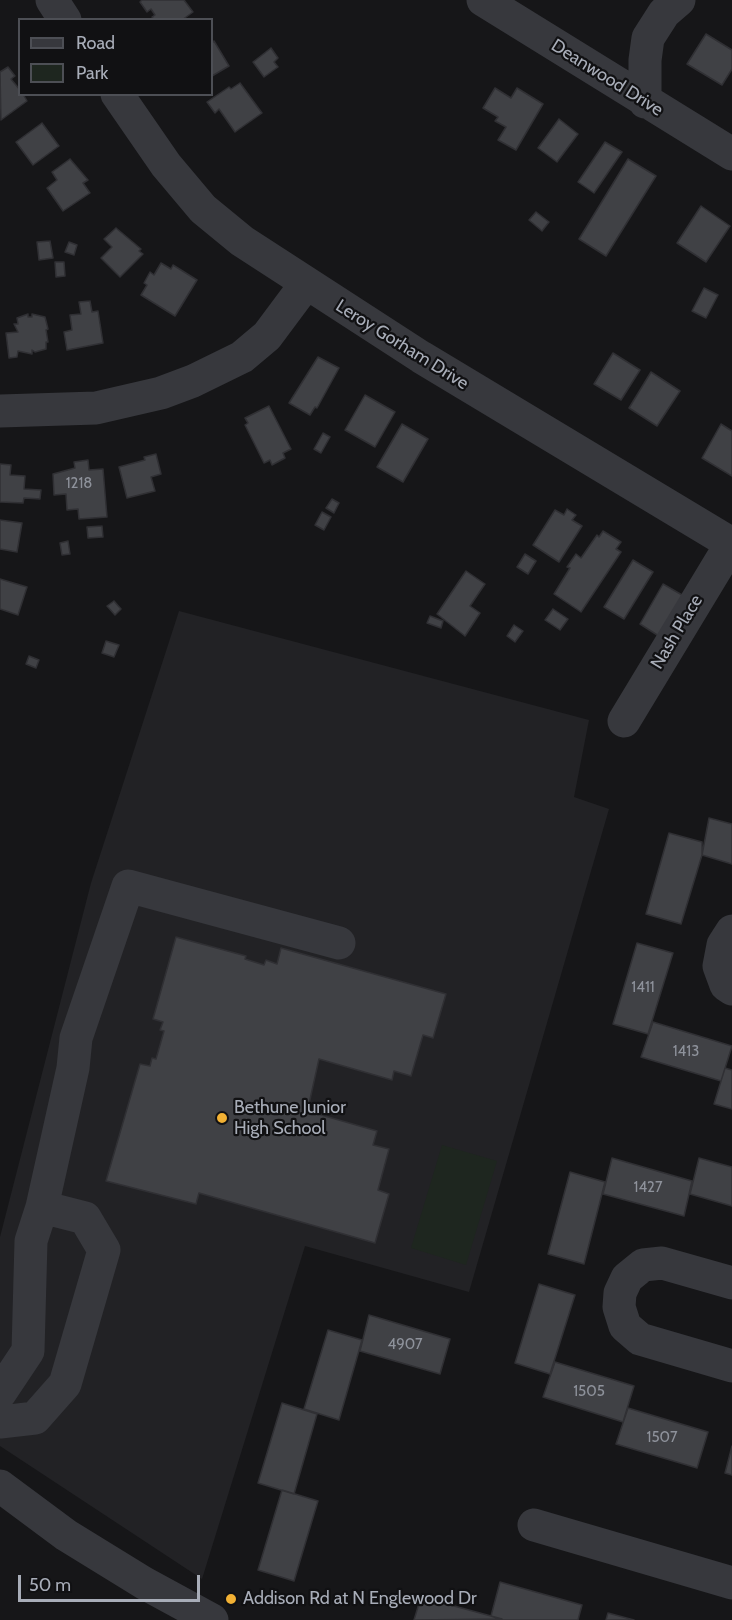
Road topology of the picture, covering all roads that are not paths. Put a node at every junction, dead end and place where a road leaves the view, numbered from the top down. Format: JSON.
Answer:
{"nodes":[{"id":1,"x":52,"y":0,"type":"edge"},
{"id":2,"x":483,"y":0,"type":"edge"},
{"id":3,"x":679,"y":0,"type":"edge"},
{"id":4,"x":64,"y":18,"type":"edge"},
{"id":5,"x":118,"y":96,"type":"edge"},
{"id":6,"x":645,"y":102,"type":"junction"},
{"id":7,"x":732,"y":154,"type":"edge"},
{"id":8,"x":305,"y":285,"type":"junction"},
{"id":9,"x":0,"y":411,"type":"edge"},
{"id":10,"x":731,"y":544,"type":"edge"},
{"id":11,"x":624,"y":721,"type":"dead end"},
{"id":12,"x":732,"y":931,"type":"edge"},
{"id":13,"x":339,"y":943,"type":"dead end"},
{"id":14,"x":732,"y":989,"type":"edge"},
{"id":15,"x":42,"y":1207,"type":"junction"},
{"id":16,"x":732,"y":1283,"type":"edge"},
{"id":17,"x":732,"y":1366,"type":"edge"},
{"id":18,"x":0,"y":1393,"type":"edge"},
{"id":19,"x":0,"y":1422,"type":"edge"},
{"id":20,"x":0,"y":1486,"type":"edge"},
{"id":21,"x":534,"y":1525,"type":"dead end"},
{"id":22,"x":732,"y":1583,"type":"edge"},
{"id":23,"x":212,"y":1620,"type":"edge"}],
"edges":[{"from":1,"to":4,"type":"street"},
{"from":2,"to":6,"type":"street","name":"Deanwood Drive"},
{"from":3,"to":6,"type":"street"},
{"from":5,"to":8,"type":"street","name":"Leroy Gorham Drive"},
{"from":6,"to":7,"type":"street","name":"Deanwood Drive"},
{"from":8,"to":9,"type":"street"},
{"from":8,"to":10,"type":"street","name":"Leroy Gorham Drive"},
{"from":10,"to":11,"type":"street","name":"Nash Place"},
{"from":12,"to":14,"type":"street"},
{"from":13,"to":15,"type":"street"},
{"from":15,"to":18,"type":"street"},
{"from":15,"to":19,"type":"street"},
{"from":16,"to":17,"type":"street"},
{"from":20,"to":23,"type":"street"},
{"from":21,"to":22,"type":"street"}]}
